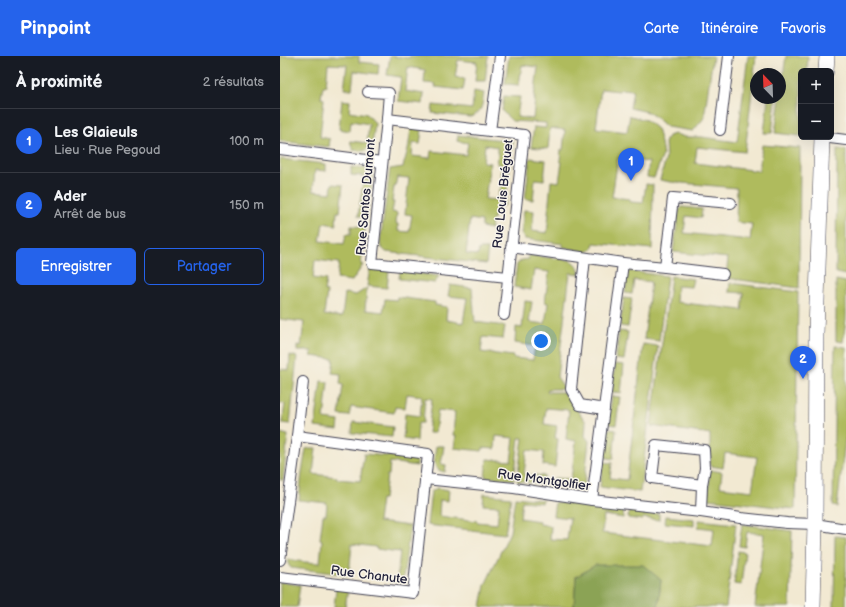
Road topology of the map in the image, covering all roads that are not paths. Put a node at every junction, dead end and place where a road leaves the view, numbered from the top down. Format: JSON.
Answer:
{"nodes":[{"id":1,"x":500,"y":56,"type":"edge"},
{"id":2,"x":729,"y":56,"type":"edge"},
{"id":3,"x":827,"y":56,"type":"edge"},
{"id":4,"x":826,"y":68,"type":"edge"},
{"id":5,"x":368,"y":92,"type":"dead end"},
{"id":6,"x":387,"y":118,"type":"junction"},
{"id":7,"x":720,"y":130,"type":"dead end"},
{"id":8,"x":490,"y":131,"type":"junction"},
{"id":9,"x":834,"y":138,"type":"edge"},
{"id":10,"x":822,"y":140,"type":"edge"},
{"id":11,"x":846,"y":140,"type":"edge"},
{"id":12,"x":280,"y":149,"type":"edge"},
{"id":13,"x":382,"y":162,"type":"junction"},
{"id":14,"x":731,"y":203,"type":"dead end"},
{"id":15,"x":511,"y":248,"type":"junction"},
{"id":16,"x":585,"y":258,"type":"junction"},
{"id":17,"x":623,"y":263,"type":"junction"},
{"id":18,"x":665,"y":267,"type":"junction"},
{"id":19,"x":723,"y":274,"type":"dead end"},
{"id":20,"x":508,"y":277,"type":"junction"},
{"id":21,"x":504,"y":315,"type":"dead end"},
{"id":22,"x":303,"y":382,"type":"dead end"},
{"id":23,"x":604,"y":409,"type":"junction"},
{"id":24,"x":297,"y":436,"type":"junction"},
{"id":25,"x":426,"y":479,"type":"junction"},
{"id":26,"x":702,"y":485,"type":"junction"},
{"id":27,"x":592,"y":500,"type":"junction"},
{"id":28,"x":701,"y":512,"type":"junction"},
{"id":29,"x":815,"y":524,"type":"junction"},
{"id":30,"x":846,"y":528,"type":"edge"},
{"id":31,"x":280,"y":554,"type":"edge"},
{"id":32,"x":280,"y":577,"type":"edge"},
{"id":33,"x":813,"y":607,"type":"edge"}],
"edges":[{"from":1,"to":8,"type":"street","name":"Rue Louis Bréguet"},
{"from":2,"to":7,"type":"street"},
{"from":3,"to":4,"type":"main road"},
{"from":5,"to":6,"type":"street","name":"Rue Santos Dumont"},
{"from":6,"to":8,"type":"street"},
{"from":6,"to":13,"type":"street","name":"Rue Santos Dumont"},
{"from":8,"to":15,"type":"street","name":"Rue Louis Bréguet"},
{"from":9,"to":11,"type":"street"},
{"from":10,"to":29,"type":"main road"},
{"from":12,"to":13,"type":"street"},
{"from":13,"to":20,"type":"street","name":"Rue Santos Dumont"},
{"from":14,"to":18,"type":"street"},
{"from":15,"to":16,"type":"street"},
{"from":15,"to":20,"type":"street","name":"Rue Louis Bréguet"},
{"from":16,"to":17,"type":"street"},
{"from":16,"to":23,"type":"street"},
{"from":17,"to":18,"type":"street"},
{"from":17,"to":23,"type":"street"},
{"from":18,"to":19,"type":"street"},
{"from":20,"to":21,"type":"street","name":"Rue Louis Bréguet"},
{"from":22,"to":24,"type":"street"},
{"from":23,"to":27,"type":"street"},
{"from":24,"to":25,"type":"street"},
{"from":24,"to":31,"type":"street"},
{"from":25,"to":27,"type":"street","name":"Rue Montgolfier"},
{"from":25,"to":32,"type":"street","name":"Rue Chanute"},
{"from":26,"to":26,"type":"street"},
{"from":26,"to":28,"type":"street"},
{"from":27,"to":28,"type":"street","name":"Rue Montgolfier"},
{"from":28,"to":29,"type":"street","name":"Rue Montgolfier"},
{"from":29,"to":30,"type":"street","name":"Rue Montgolfier"},
{"from":29,"to":33,"type":"main road"}]}
